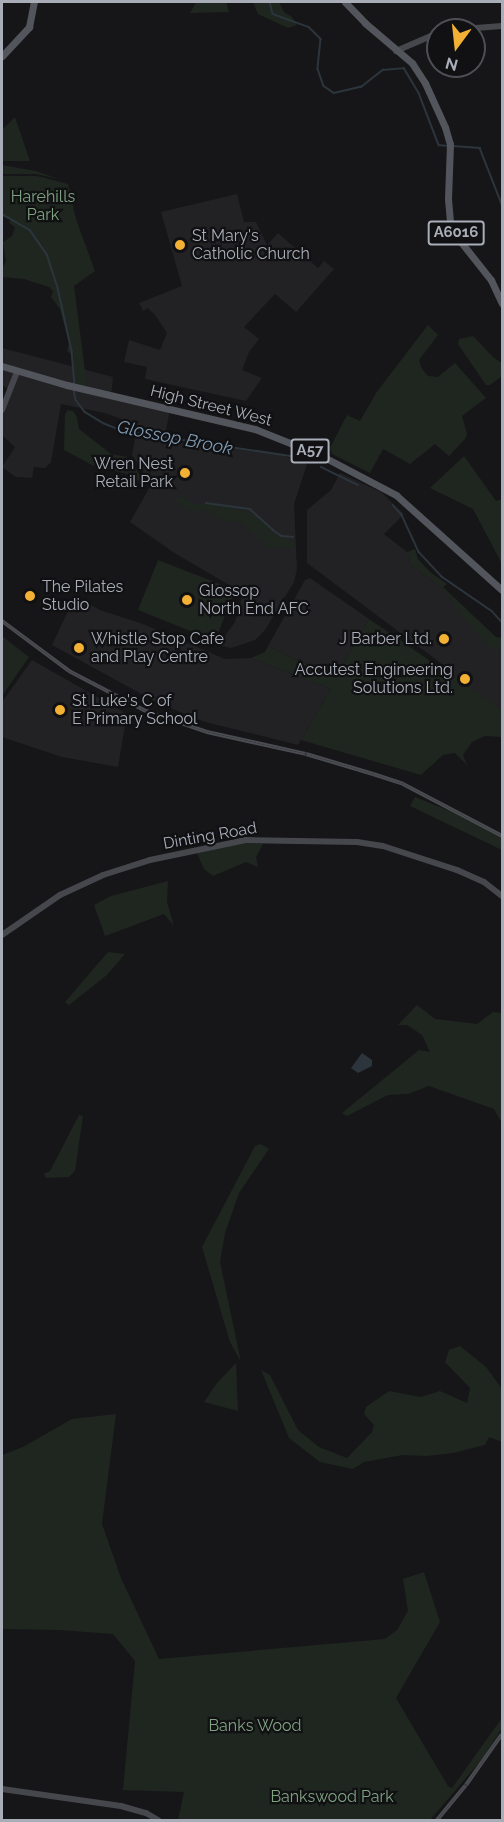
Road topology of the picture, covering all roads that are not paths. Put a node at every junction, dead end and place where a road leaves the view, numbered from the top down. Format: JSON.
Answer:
{"nodes":[{"id":1,"x":34,"y":2,"type":"edge"},
{"id":2,"x":346,"y":2,"type":"edge"},
{"id":3,"x":502,"y":26,"type":"edge"},
{"id":4,"x":486,"y":27,"type":"edge"},
{"id":5,"x":426,"y":38,"type":"edge"},
{"id":6,"x":396,"y":51,"type":"junction"},
{"id":7,"x":2,"y":56,"type":"edge"},
{"id":8,"x":502,"y":304,"type":"edge"},
{"id":9,"x":2,"y":366,"type":"edge"},
{"id":10,"x":17,"y":372,"type":"junction"},
{"id":11,"x":2,"y":410,"type":"edge"},
{"id":12,"x":502,"y":591,"type":"edge"},
{"id":13,"x":502,"y":896,"type":"edge"},
{"id":14,"x":2,"y":934,"type":"edge"},
{"id":15,"x":2,"y":1789,"type":"edge"},
{"id":16,"x":158,"y":1821,"type":"edge"}],
"edges":[{"from":1,"to":7,"type":"main road"},
{"from":2,"to":6,"type":"main road","number":"A6016"},
{"from":3,"to":4,"type":"street"},
{"from":5,"to":6,"type":"street"},
{"from":6,"to":8,"type":"main road","number":"A6016"},
{"from":9,"to":10,"type":"main road","number":"A57"},
{"from":10,"to":11,"type":"street"},
{"from":10,"to":12,"type":"main road","name":"High Street West","number":"A57"},
{"from":13,"to":14,"type":"street","name":"Dinting Road"},
{"from":15,"to":16,"type":"street"}]}
